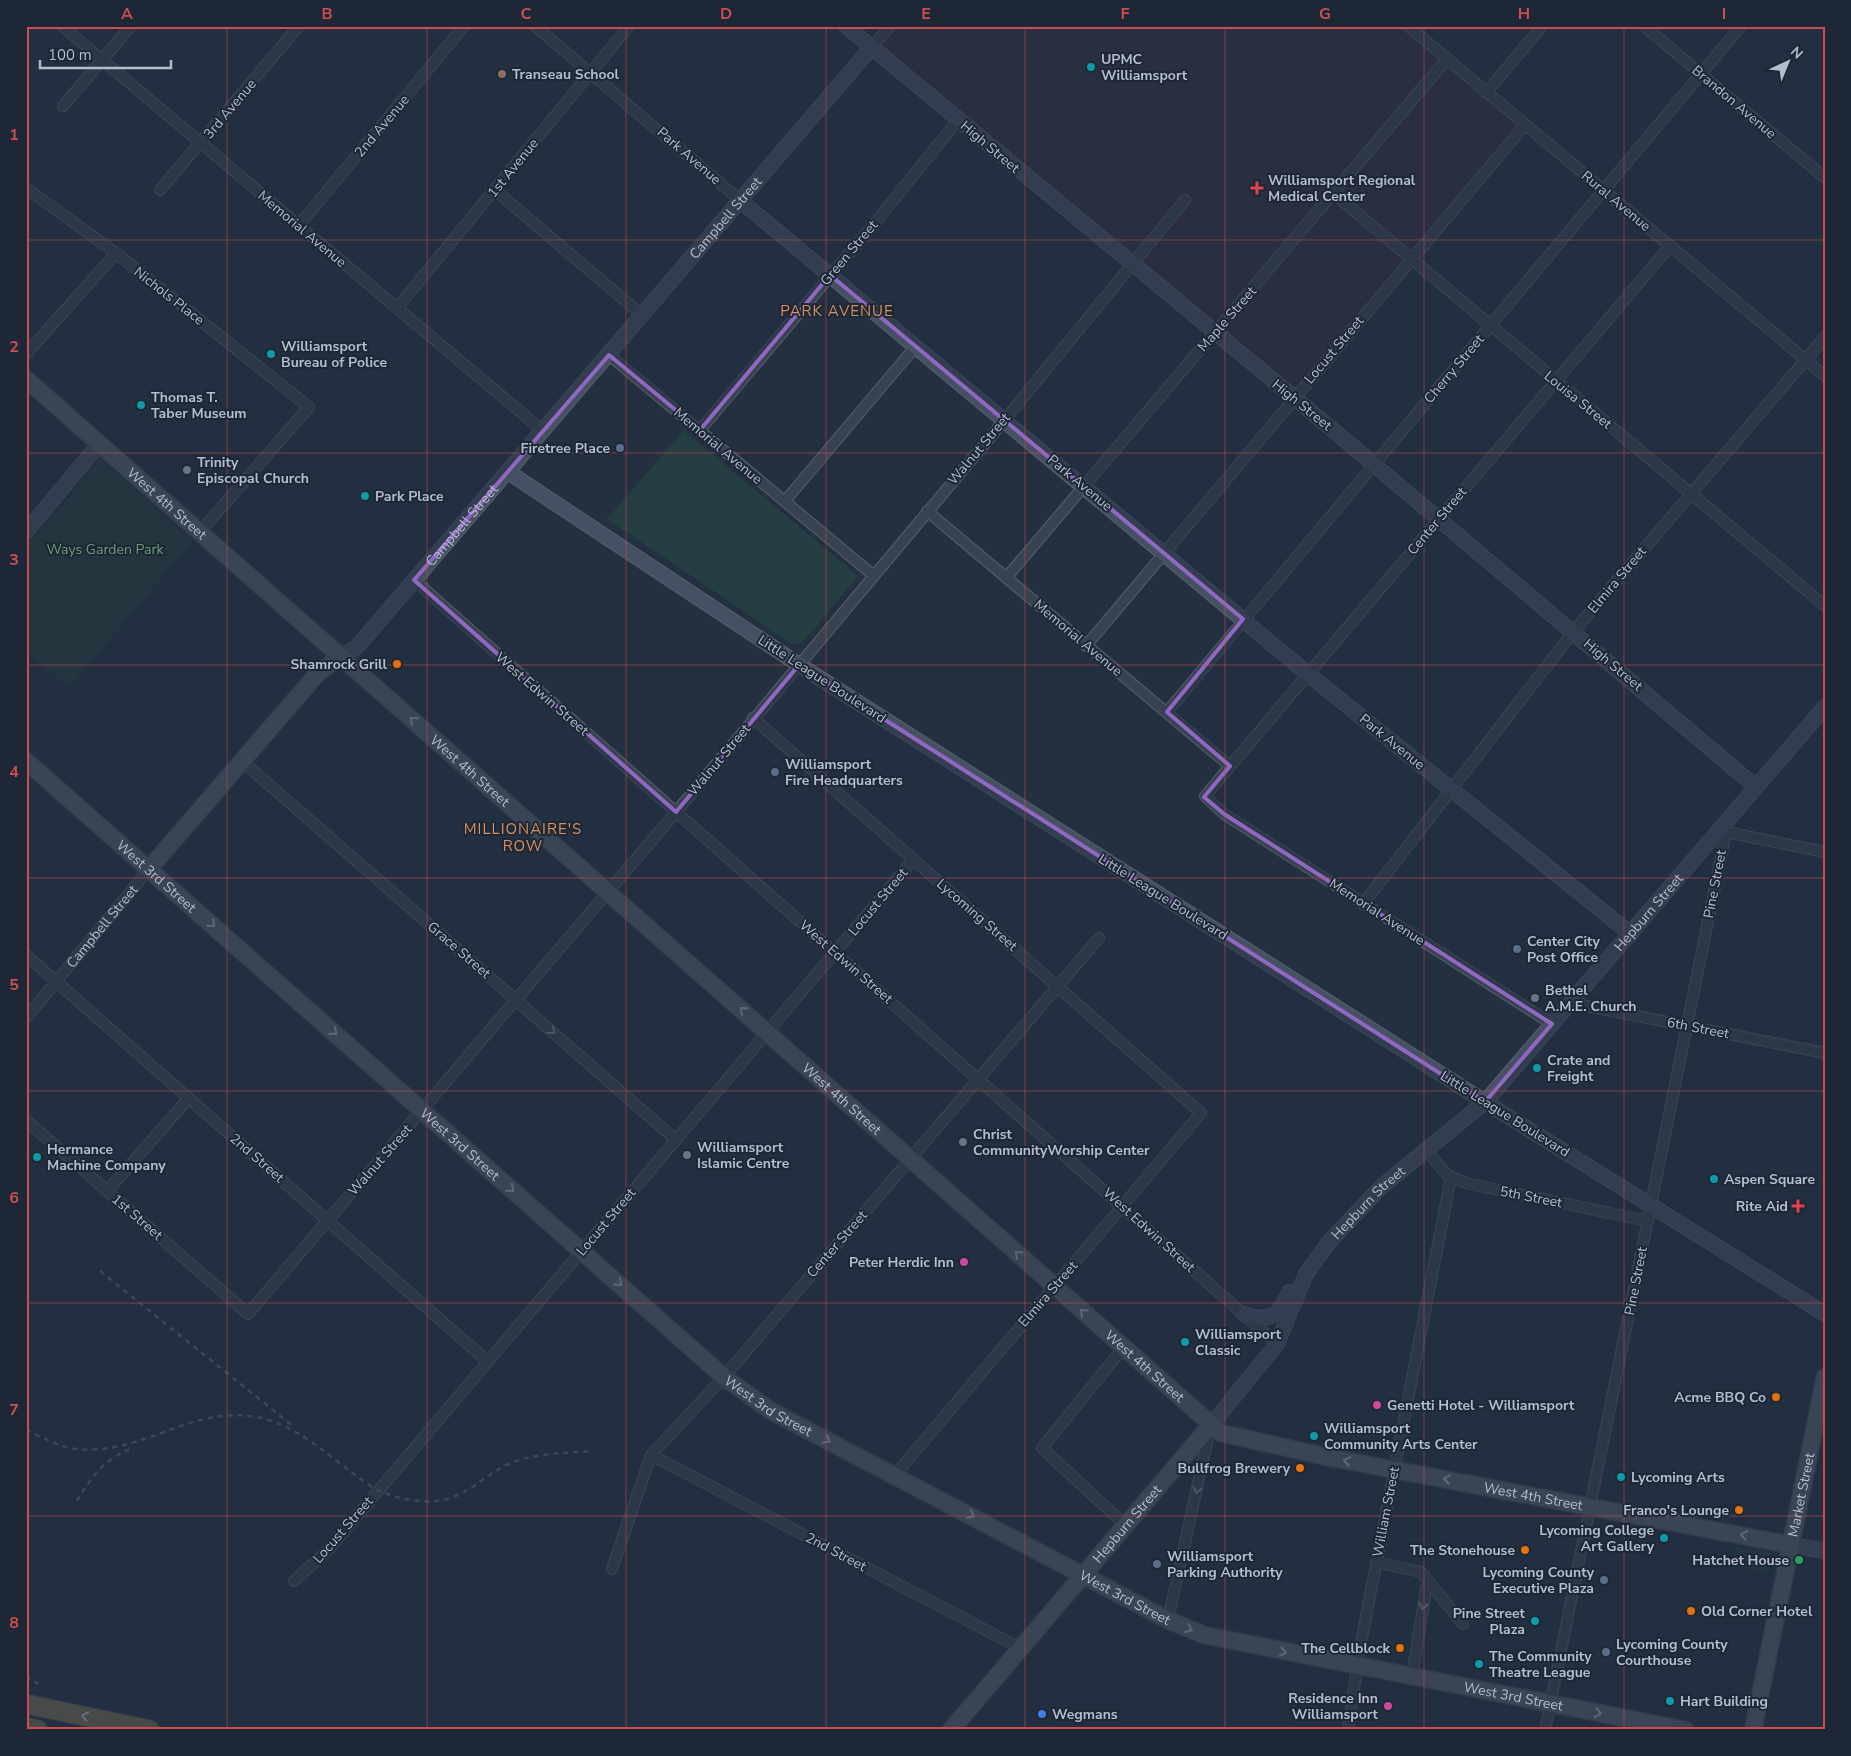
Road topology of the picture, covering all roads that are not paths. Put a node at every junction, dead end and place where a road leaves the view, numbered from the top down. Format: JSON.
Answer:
{"nodes":[{"id":1,"x":62,"y":26,"type":"edge"},
{"id":2,"x":131,"y":26,"type":"edge"},
{"id":3,"x":299,"y":26,"type":"edge"},
{"id":4,"x":464,"y":26,"type":"edge"},
{"id":5,"x":535,"y":26,"type":"edge"},
{"id":6,"x":629,"y":26,"type":"edge"},
{"id":7,"x":846,"y":26,"type":"edge"},
{"id":8,"x":890,"y":26,"type":"edge"},
{"id":9,"x":1408,"y":26,"type":"edge"},
{"id":10,"x":1542,"y":26,"type":"edge"},
{"id":11,"x":1644,"y":26,"type":"edge"},
{"id":12,"x":1741,"y":26,"type":"edge"},
{"id":13,"x":871,"y":48,"type":"junction"},
{"id":14,"x":1447,"y":59,"type":"junction"},
{"id":15,"x":102,"y":60,"type":"junction"},
{"id":16,"x":590,"y":73,"type":"junction"},
{"id":17,"x":1701,"y":74,"type":"junction"},
{"id":18,"x":1486,"y":93,"type":"junction"},
{"id":19,"x":63,"y":106,"type":"dead end"},
{"id":20,"x":958,"y":120,"type":"junction"},
{"id":21,"x":1526,"y":125,"type":"junction"},
{"id":22,"x":201,"y":145,"type":"junction"},
{"id":23,"x":1825,"y":178,"type":"edge"},
{"id":24,"x":26,"y":188,"type":"edge"},
{"id":25,"x":160,"y":190,"type":"dead end"},
{"id":26,"x":495,"y":190,"type":"junction"},
{"id":27,"x":1604,"y":190,"type":"junction"},
{"id":28,"x":1333,"y":193,"type":"junction"},
{"id":29,"x":1185,"y":200,"type":"dead end"},
{"id":30,"x":742,"y":202,"type":"junction"},
{"id":31,"x":299,"y":226,"type":"junction"},
{"id":32,"x":1670,"y":246,"type":"junction"},
{"id":33,"x":116,"y":253,"type":"junction"},
{"id":34,"x":1411,"y":258,"type":"junction"},
{"id":35,"x":1132,"y":265,"type":"junction"},
{"id":36,"x":830,"y":275,"type":"junction"},
{"id":37,"x":397,"y":308,"type":"junction"},
{"id":38,"x":643,"y":316,"type":"junction"},
{"id":39,"x":1491,"y":325,"type":"junction"},
{"id":40,"x":1215,"y":333,"type":"junction"},
{"id":41,"x":1825,"y":337,"type":"edge"},
{"id":42,"x":916,"y":346,"type":"junction"},
{"id":43,"x":26,"y":354,"type":"edge"},
{"id":44,"x":609,"y":355,"type":"junction"},
{"id":45,"x":1805,"y":360,"type":"junction"},
{"id":46,"x":1825,"y":376,"type":"edge"},
{"id":47,"x":26,"y":379,"type":"edge"},
{"id":48,"x":1556,"y":382,"type":"junction"},
{"id":49,"x":1294,"y":399,"type":"junction"},
{"id":50,"x":1004,"y":419,"type":"junction"},
{"id":51,"x":700,"y":430,"type":"junction"},
{"id":52,"x":543,"y":431,"type":"junction"},
{"id":53,"x":99,"y":444,"type":"junction"},
{"id":54,"x":1373,"y":465,"type":"junction"},
{"id":55,"x":508,"y":472,"type":"junction"},
{"id":56,"x":1084,"y":486,"type":"junction"},
{"id":57,"x":1691,"y":493,"type":"junction"},
{"id":58,"x":785,"y":502,"type":"junction"},
{"id":59,"x":927,"y":511,"type":"junction"},
{"id":60,"x":1438,"y":520,"type":"junction"},
{"id":61,"x":26,"y":532,"type":"edge"},
{"id":62,"x":200,"y":532,"type":"junction"},
{"id":63,"x":1164,"y":553,"type":"junction"},
{"id":64,"x":873,"y":575,"type":"junction"},
{"id":65,"x":1006,"y":578,"type":"junction"},
{"id":66,"x":414,"y":580,"type":"junction"},
{"id":67,"x":1825,"y":606,"type":"edge"},
{"id":68,"x":1243,"y":620,"type":"junction"},
{"id":69,"x":1573,"y":632,"type":"junction"},
{"id":70,"x":1086,"y":646,"type":"junction"},
{"id":71,"x":341,"y":656,"type":"junction"},
{"id":72,"x":799,"y":665,"type":"junction"},
{"id":73,"x":1308,"y":674,"type":"junction"},
{"id":74,"x":1825,"y":707,"type":"edge"},
{"id":75,"x":1167,"y":712,"type":"junction"},
{"id":76,"x":754,"y":718,"type":"junction"},
{"id":77,"x":242,"y":760,"type":"junction"},
{"id":78,"x":26,"y":761,"type":"edge"},
{"id":79,"x":1230,"y":766,"type":"junction"},
{"id":80,"x":1756,"y":786,"type":"junction"},
{"id":81,"x":1452,"y":789,"type":"junction"},
{"id":82,"x":1205,"y":796,"type":"joint"},
{"id":83,"x":676,"y":812,"type":"junction"},
{"id":84,"x":1724,"y":830,"type":"junction"},
{"id":85,"x":1825,"y":852,"type":"edge"},
{"id":86,"x":914,"y":860,"type":"junction"},
{"id":87,"x":150,"y":869,"type":"junction"},
{"id":88,"x":607,"y":891,"type":"junction"},
{"id":89,"x":1363,"y":904,"type":"junction"},
{"id":90,"x":1631,"y":934,"type":"junction"},
{"id":91,"x":1099,"y":938,"type":"dead end"},
{"id":92,"x":835,"y":953,"type":"junction"},
{"id":93,"x":26,"y":955,"type":"edge"},
{"id":94,"x":56,"y":980,"type":"junction"},
{"id":95,"x":1058,"y":986,"type":"junction"},
{"id":96,"x":515,"y":999,"type":"junction"},
{"id":97,"x":1571,"y":1003,"type":"junction"},
{"id":98,"x":26,"y":1018,"type":"edge"},
{"id":99,"x":1552,"y":1024,"type":"junction"},
{"id":100,"x":1687,"y":1026,"type":"junction"},
{"id":101,"x":768,"y":1032,"type":"junction"},
{"id":102,"x":1825,"y":1053,"type":"edge"},
{"id":103,"x":978,"y":1079,"type":"junction"},
{"id":104,"x":189,"y":1098,"type":"junction"},
{"id":105,"x":1486,"y":1102,"type":"junction"},
{"id":106,"x":422,"y":1110,"type":"junction"},
{"id":107,"x":1201,"y":1113,"type":"joint"},
{"id":108,"x":26,"y":1120,"type":"edge"},
{"id":109,"x":676,"y":1140,"type":"junction"},
{"id":110,"x":1426,"y":1150,"type":"junction"},
{"id":111,"x":911,"y":1158,"type":"junction"},
{"id":112,"x":1451,"y":1177,"type":"junction"},
{"id":113,"x":108,"y":1190,"type":"junction"},
{"id":114,"x":1122,"y":1206,"type":"junction"},
{"id":115,"x":1651,"y":1206,"type":"junction"},
{"id":116,"x":328,"y":1220,"type":"junction"},
{"id":117,"x":1648,"y":1222,"type":"junction"},
{"id":118,"x":582,"y":1251,"type":"junction"},
{"id":119,"x":1306,"y":1274,"type":"junction"},
{"id":120,"x":1054,"y":1286,"type":"junction"},
{"id":121,"x":248,"y":1314,"type":"joint"},
{"id":122,"x":1244,"y":1314,"type":"junction"},
{"id":123,"x":1825,"y":1314,"type":"edge"},
{"id":124,"x":1277,"y":1344,"type":"junction"},
{"id":125,"x":1123,"y":1348,"type":"junction"},
{"id":126,"x":488,"y":1361,"type":"junction"},
{"id":127,"x":724,"y":1377,"type":"junction"},
{"id":128,"x":1825,"y":1377,"type":"edge"},
{"id":129,"x":1211,"y":1425,"type":"junction"},
{"id":130,"x":651,"y":1455,"type":"junction"},
{"id":131,"x":1395,"y":1469,"type":"junction"},
{"id":132,"x":895,"y":1475,"type":"junction"},
{"id":133,"x":1590,"y":1506,"type":"junction"},
{"id":134,"x":1125,"y":1525,"type":"junction"},
{"id":135,"x":1792,"y":1545,"type":"junction"},
{"id":136,"x":1825,"y":1551,"type":"edge"},
{"id":137,"x":1376,"y":1562,"type":"junction"},
{"id":138,"x":612,"y":1569,"type":"dead end"},
{"id":139,"x":1083,"y":1575,"type":"junction"},
{"id":140,"x":294,"y":1581,"type":"dead end"},
{"id":141,"x":1432,"y":1585,"type":"junction"},
{"id":142,"x":1168,"y":1620,"type":"junction"},
{"id":143,"x":1463,"y":1624,"type":"dead end"},
{"id":144,"x":1020,"y":1648,"type":"junction"},
{"id":145,"x":1357,"y":1666,"type":"junction"},
{"id":146,"x":1412,"y":1676,"type":"junction"},
{"id":147,"x":1550,"y":1703,"type":"junction"},
{"id":148,"x":26,"y":1704,"type":"edge"},
{"id":149,"x":26,"y":1727,"type":"edge"},
{"id":150,"x":38,"y":1730,"type":"edge"},
{"id":151,"x":150,"y":1730,"type":"edge"},
{"id":152,"x":950,"y":1730,"type":"edge"},
{"id":153,"x":1348,"y":1730,"type":"edge"},
{"id":154,"x":1545,"y":1730,"type":"edge"},
{"id":155,"x":1684,"y":1730,"type":"edge"},
{"id":156,"x":1753,"y":1730,"type":"edge"}],
"edges":[{"from":1,"to":15,"type":"street","name":"Memorial Avenue"},
{"from":2,"to":15,"type":"street"},
{"from":3,"to":22,"type":"street","name":"3rd Avenue"},
{"from":4,"to":31,"type":"street","name":"2nd Avenue"},
{"from":5,"to":16,"type":"street","name":"Park Avenue"},
{"from":6,"to":16,"type":"street","name":"1st Avenue"},
{"from":7,"to":13,"type":"street","name":"High Street"},
{"from":8,"to":13,"type":"street","name":"Campbell Street"},
{"from":9,"to":14,"type":"street","name":"Rural Avenue"},
{"from":10,"to":18,"type":"street"},
{"from":11,"to":17,"type":"street","name":"Brandon Avenue"},
{"from":12,"to":17,"type":"street","name":"Cherry Street"},
{"from":13,"to":20,"type":"street","name":"High Street"},
{"from":13,"to":30,"type":"street","name":"Campbell Street"},
{"from":14,"to":18,"type":"street","name":"Rural Avenue"},
{"from":14,"to":28,"type":"street","name":"Maple Street"},
{"from":15,"to":19,"type":"street"},
{"from":15,"to":22,"type":"street","name":"Memorial Avenue"},
{"from":16,"to":26,"type":"street","name":"1st Avenue"},
{"from":16,"to":30,"type":"street","name":"Park Avenue"},
{"from":17,"to":23,"type":"street","name":"Brandon Avenue"},
{"from":17,"to":27,"type":"street","name":"Cherry Street"},
{"from":18,"to":21,"type":"street","name":"Rural Avenue"},
{"from":20,"to":35,"type":"street","name":"High Street"},
{"from":20,"to":36,"type":"street","name":"Green Street"},
{"from":21,"to":27,"type":"street","name":"Rural Avenue"},
{"from":21,"to":34,"type":"street","name":"Locust Street"},
{"from":22,"to":25,"type":"street","name":"3rd Avenue"},
{"from":22,"to":31,"type":"street","name":"Memorial Avenue"},
{"from":24,"to":33,"type":"street","name":"Nichols Place"},
{"from":26,"to":37,"type":"street","name":"1st Avenue"},
{"from":26,"to":38,"type":"street"},
{"from":27,"to":32,"type":"street","name":"Rural Avenue"},
{"from":27,"to":39,"type":"street","name":"Cherry Street"},
{"from":28,"to":34,"type":"street","name":"Louisa Street"},
{"from":28,"to":40,"type":"street","name":"Maple Street"},
{"from":29,"to":35,"type":"street","name":"Walnut Street"},
{"from":30,"to":36,"type":"street","name":"Park Avenue"},
{"from":30,"to":38,"type":"street","name":"Campbell Street"},
{"from":31,"to":37,"type":"street","name":"Memorial Avenue"},
{"from":32,"to":45,"type":"street","name":"Rural Avenue"},
{"from":32,"to":48,"type":"street","name":"Center Street"},
{"from":33,"to":43,"type":"street"},
{"from":33,"to":62,"type":"street","name":"Nichols Place"},
{"from":34,"to":39,"type":"street","name":"Louisa Street"},
{"from":34,"to":49,"type":"street","name":"Locust Street"},
{"from":35,"to":40,"type":"street","name":"High Street"},
{"from":35,"to":50,"type":"street","name":"Walnut Street"},
{"from":36,"to":42,"type":"street","name":"Park Avenue"},
{"from":36,"to":51,"type":"street","name":"Green Street"},
{"from":37,"to":52,"type":"street","name":"Memorial Avenue"},
{"from":38,"to":44,"type":"street","name":"Campbell Street"},
{"from":39,"to":48,"type":"street","name":"Louisa Street"},
{"from":39,"to":54,"type":"street","name":"Cherry Street"},
{"from":40,"to":49,"type":"street","name":"High Street"},
{"from":40,"to":56,"type":"street","name":"Maple Street"},
{"from":41,"to":45,"type":"street","name":"Elmira Street"},
{"from":42,"to":50,"type":"street","name":"Park Avenue"},
{"from":42,"to":58,"type":"street"},
{"from":44,"to":51,"type":"street","name":"Memorial Avenue"},
{"from":44,"to":52,"type":"street","name":"Campbell Street"},
{"from":45,"to":46,"type":"street","name":"Rural Avenue"},
{"from":45,"to":57,"type":"street","name":"Elmira Street"},
{"from":47,"to":53,"type":"main road","name":"West 4th Street"},
{"from":48,"to":57,"type":"street","name":"Louisa Street"},
{"from":48,"to":60,"type":"street","name":"Center Street"},
{"from":49,"to":54,"type":"street","name":"High Street"},
{"from":49,"to":63,"type":"street","name":"Locust Street"},
{"from":50,"to":56,"type":"street","name":"Park Avenue"},
{"from":50,"to":59,"type":"street","name":"Walnut Street"},
{"from":51,"to":58,"type":"street","name":"Memorial Avenue"},
{"from":52,"to":55,"type":"street","name":"Campbell Street"},
{"from":53,"to":61,"type":"street"},
{"from":53,"to":62,"type":"main road","name":"West 4th Street"},
{"from":54,"to":60,"type":"street","name":"High Street"},
{"from":54,"to":68,"type":"street","name":"Cherry Street"},
{"from":55,"to":66,"type":"street","name":"Campbell Street"},
{"from":55,"to":72,"type":"street","name":"Little League Boulevard"},
{"from":56,"to":63,"type":"street","name":"Park Avenue"},
{"from":56,"to":65,"type":"street","name":"Maple Street"},
{"from":57,"to":67,"type":"street","name":"Louisa Street"},
{"from":57,"to":69,"type":"street","name":"Elmira Street"},
{"from":58,"to":64,"type":"street","name":"Memorial Avenue"},
{"from":59,"to":64,"type":"street","name":"Walnut Street"},
{"from":59,"to":65,"type":"street","name":"Memorial Avenue"},
{"from":60,"to":69,"type":"street","name":"High Street"},
{"from":60,"to":73,"type":"street","name":"Center Street"},
{"from":62,"to":71,"type":"main road","name":"West 4th Street"},
{"from":63,"to":68,"type":"street","name":"Park Avenue"},
{"from":63,"to":70,"type":"street","name":"Locust Street"},
{"from":64,"to":72,"type":"street","name":"Walnut Street"},
{"from":65,"to":70,"type":"street","name":"Memorial Avenue"},
{"from":66,"to":71,"type":"street","name":"Campbell Street"},
{"from":66,"to":83,"type":"street","name":"West Edwin Street"},
{"from":68,"to":73,"type":"street","name":"Park Avenue"},
{"from":68,"to":75,"type":"street","name":"Cherry Street"},
{"from":69,"to":80,"type":"street","name":"High Street"},
{"from":69,"to":81,"type":"street","name":"Elmira Street"},
{"from":70,"to":75,"type":"street","name":"Memorial Avenue"},
{"from":71,"to":77,"type":"main road","name":"Campbell Street"},
{"from":88,"to":71,"type":"main road","name":"West 4th Street","one_way":true},
{"from":72,"to":76,"type":"street","name":"Walnut Street"},
{"from":72,"to":105,"type":"street","name":"Little League Boulevard"},
{"from":73,"to":79,"type":"street","name":"Center Street"},
{"from":73,"to":81,"type":"street","name":"Park Avenue"},
{"from":74,"to":80,"type":"street","name":"Hepburn Street"},
{"from":75,"to":79,"type":"street","name":"Memorial Avenue"},
{"from":76,"to":83,"type":"street","name":"Walnut Street"},
{"from":76,"to":86,"type":"street","name":"Lycoming Street"},
{"from":77,"to":87,"type":"main road","name":"Campbell Street"},
{"from":77,"to":96,"type":"street","name":"Grace Street"},
{"from":78,"to":87,"type":"main road","name":"West 3rd Street"},
{"from":79,"to":82,"type":"street","name":"Center Street"},
{"from":80,"to":84,"type":"street","name":"Hepburn Street"},
{"from":81,"to":89,"type":"street","name":"Elmira Street"},
{"from":81,"to":90,"type":"street","name":"Park Avenue"},
{"from":82,"to":89,"type":"street","name":"Memorial Avenue"},
{"from":83,"to":88,"type":"street","name":"Walnut Street"},
{"from":83,"to":92,"type":"street","name":"West Edwin Street"},
{"from":84,"to":85,"type":"street"},
{"from":84,"to":90,"type":"street","name":"Hepburn Street"},
{"from":84,"to":100,"type":"street","name":"Pine Street"},
{"from":86,"to":92,"type":"street","name":"Locust Street"},
{"from":86,"to":95,"type":"street","name":"Lycoming Street"},
{"from":87,"to":94,"type":"street","name":"Campbell Street"},
{"from":87,"to":106,"type":"main road","name":"West 3rd Street","one_way":true},
{"from":88,"to":96,"type":"street","name":"Walnut Street"},
{"from":101,"to":88,"type":"main road","name":"West 4th Street","one_way":true},
{"from":89,"to":99,"type":"street","name":"Memorial Avenue"},
{"from":90,"to":97,"type":"street","name":"Hepburn Street"},
{"from":91,"to":95,"type":"street","name":"Center Street"},
{"from":92,"to":101,"type":"street","name":"Locust Street"},
{"from":92,"to":103,"type":"street","name":"West Edwin Street"},
{"from":93,"to":94,"type":"street","name":"2nd Street"},
{"from":94,"to":98,"type":"street","name":"Campbell Street"},
{"from":94,"to":104,"type":"street","name":"2nd Street"},
{"from":95,"to":103,"type":"street","name":"Center Street"},
{"from":95,"to":107,"type":"street","name":"Lycoming Street"},
{"from":96,"to":106,"type":"street","name":"Walnut Street"},
{"from":96,"to":109,"type":"street","name":"Grace Street","one_way":true},
{"from":97,"to":99,"type":"street","name":"Hepburn Street"},
{"from":97,"to":100,"type":"street","name":"6th Street"},
{"from":99,"to":105,"type":"street","name":"Hepburn Street"},
{"from":100,"to":102,"type":"street","name":"6th Street"},
{"from":100,"to":115,"type":"street","name":"Pine Street"},
{"from":101,"to":109,"type":"street","name":"Locust Street"},
{"from":101,"to":111,"type":"main road","name":"West 4th Street"},
{"from":103,"to":111,"type":"street","name":"Center Street"},
{"from":103,"to":114,"type":"street","name":"West Edwin Street"},
{"from":104,"to":113,"type":"street"},
{"from":104,"to":116,"type":"street","name":"2nd Street"},
{"from":105,"to":110,"type":"street","name":"Hepburn Street"},
{"from":105,"to":115,"type":"street","name":"Little League Boulevard"},
{"from":106,"to":116,"type":"street","name":"Walnut Street"},
{"from":106,"to":118,"type":"main road","name":"West 3rd Street","one_way":true},
{"from":107,"to":114,"type":"street","name":"Elmira Street"},
{"from":108,"to":113,"type":"street","name":"1st Street"},
{"from":109,"to":118,"type":"street","name":"Locust Street"},
{"from":110,"to":112,"type":"street","name":"5th Street"},
{"from":110,"to":119,"type":"street","name":"Hepburn Street"},
{"from":120,"to":111,"type":"main road","name":"West 4th Street","one_way":true},
{"from":111,"to":127,"type":"street","name":"Center Street"},
{"from":112,"to":117,"type":"street","name":"5th Street"},
{"from":112,"to":131,"type":"street","name":"William Street"},
{"from":113,"to":121,"type":"street","name":"1st Street"},
{"from":114,"to":120,"type":"street","name":"Elmira Street"},
{"from":114,"to":122,"type":"street","name":"West Edwin Street"},
{"from":115,"to":117,"type":"street","name":"Pine Street"},
{"from":115,"to":123,"type":"street","name":"Little League Boulevard"},
{"from":116,"to":121,"type":"street","name":"Walnut Street"},
{"from":116,"to":126,"type":"street","name":"2nd Street"},
{"from":117,"to":133,"type":"street","name":"Pine Street"},
{"from":118,"to":126,"type":"street","name":"Locust Street"},
{"from":118,"to":127,"type":"main road","name":"West 3rd Street","one_way":true},
{"from":119,"to":122,"type":"street"},
{"from":119,"to":124,"type":"street","name":"Hepburn Street"},
{"from":125,"to":120,"type":"main road","name":"West 4th Street","one_way":true},
{"from":120,"to":132,"type":"street","name":"Elmira Street"},
{"from":122,"to":124,"type":"street","name":"West Edwin Street"},
{"from":124,"to":129,"type":"street","name":"Hepburn Street"},
{"from":125,"to":129,"type":"main road","name":"West 4th Street"},
{"from":125,"to":134,"type":"street"},
{"from":126,"to":140,"type":"street","name":"Locust Street"},
{"from":127,"to":130,"type":"street","name":"Center Street"},
{"from":127,"to":132,"type":"main road","name":"West 3rd Street","one_way":true},
{"from":128,"to":135,"type":"main road","name":"Market Street"},
{"from":131,"to":129,"type":"main road","name":"West 4th Street","one_way":true},
{"from":129,"to":134,"type":"main road","name":"Hepburn Street"},
{"from":129,"to":142,"type":"street","one_way":true},
{"from":130,"to":138,"type":"street","name":"Center Street"},
{"from":130,"to":144,"type":"street","name":"2nd Street"},
{"from":133,"to":131,"type":"main road","name":"West 4th Street","one_way":true},
{"from":131,"to":137,"type":"street","name":"William Street"},
{"from":132,"to":139,"type":"main road","name":"West 3rd Street","one_way":true},
{"from":135,"to":133,"type":"main road","name":"West 4th Street","one_way":true},
{"from":133,"to":147,"type":"street","name":"Pine Street"},
{"from":134,"to":139,"type":"main road","name":"Hepburn Street"},
{"from":135,"to":136,"type":"street"},
{"from":135,"to":156,"type":"main road","name":"Market Street"},
{"from":137,"to":141,"type":"street"},
{"from":137,"to":145,"type":"street","name":"William Street"},
{"from":139,"to":142,"type":"main road","name":"West 3rd Street"},
{"from":139,"to":144,"type":"main road","name":"Hepburn Street"},
{"from":141,"to":143,"type":"street"},
{"from":141,"to":146,"type":"street","one_way":true},
{"from":142,"to":145,"type":"main road","name":"West 3rd Street","one_way":true},
{"from":144,"to":152,"type":"main road","name":"Hepburn Street"},
{"from":145,"to":146,"type":"main road","name":"West 3rd Street"},
{"from":145,"to":153,"type":"street","name":"William Street"},
{"from":146,"to":147,"type":"main road","name":"West 3rd Street"},
{"from":147,"to":154,"type":"street","name":"Pine Street"},
{"from":147,"to":155,"type":"main road","name":"West 3rd Street","one_way":true},
{"from":151,"to":148,"type":"highway","one_way":true},
{"from":149,"to":150,"type":"highway"}]}
